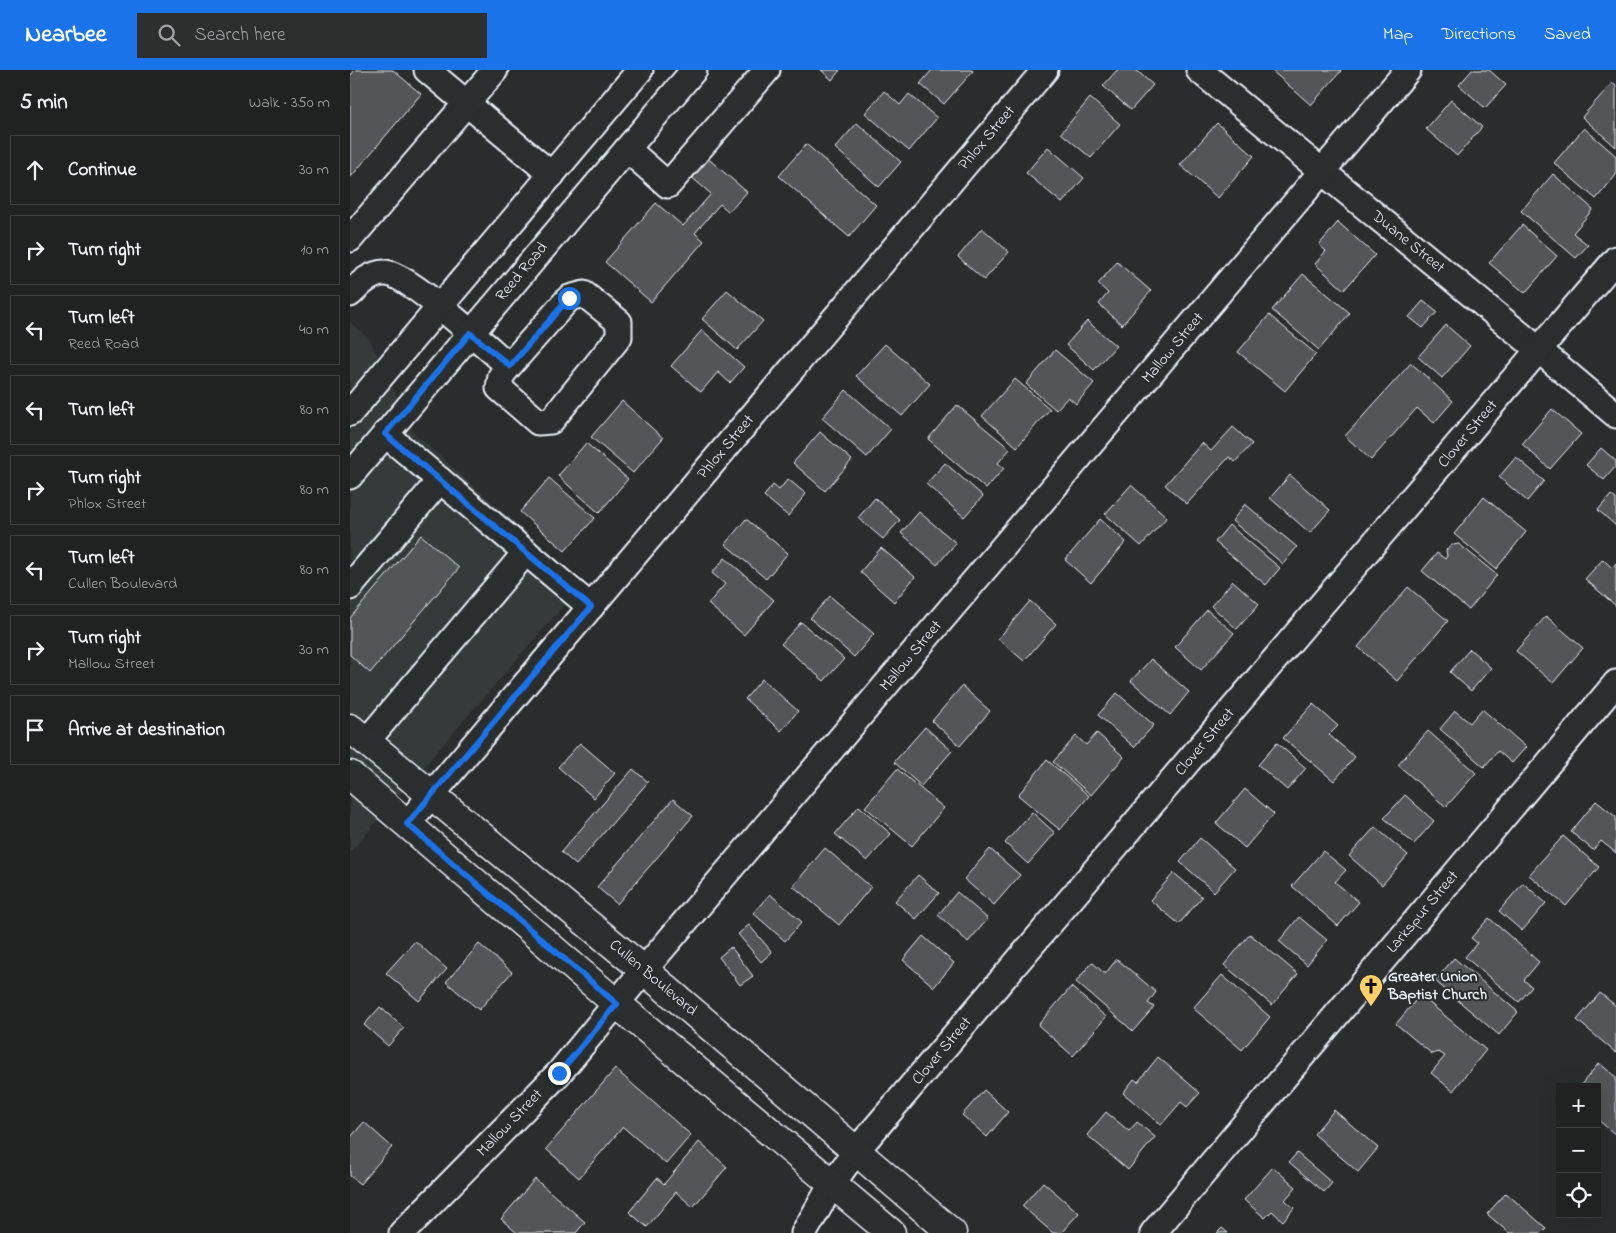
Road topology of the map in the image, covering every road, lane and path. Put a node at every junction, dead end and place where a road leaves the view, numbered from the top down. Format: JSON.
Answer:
{"nodes":[{"id":1,"x":427,"y":70,"type":"edge"},
{"id":2,"x":495,"y":70,"type":"edge"},
{"id":3,"x":640,"y":70,"type":"edge"},
{"id":4,"x":767,"y":70,"type":"edge"},
{"id":5,"x":1044,"y":70,"type":"edge"},
{"id":6,"x":1200,"y":70,"type":"edge"},
{"id":7,"x":1408,"y":70,"type":"edge"},
{"id":8,"x":687,"y":72,"type":"edge"},
{"id":9,"x":467,"y":104,"type":"junction"},
{"id":10,"x":627,"y":149,"type":"junction"},
{"id":11,"x":1322,"y":172,"type":"junction"},
{"id":12,"x":552,"y":175,"type":"junction"},
{"id":13,"x":350,"y":240,"type":"edge"},
{"id":14,"x":1616,"y":259,"type":"edge"},
{"id":15,"x":350,"y":294,"type":"edge"},
{"id":16,"x":440,"y":307,"type":"junction"},
{"id":17,"x":470,"y":333,"type":"junction"},
{"id":18,"x":1539,"y":350,"type":"junction"},
{"id":19,"x":510,"y":366,"type":"junction"},
{"id":20,"x":350,"y":413,"type":"edge"},
{"id":21,"x":1616,"y":416,"type":"edge"},
{"id":22,"x":385,"y":434,"type":"junction"},
{"id":23,"x":350,"y":476,"type":"edge"},
{"id":24,"x":440,"y":480,"type":"junction"},
{"id":25,"x":526,"y":552,"type":"junction"},
{"id":26,"x":350,"y":587,"type":"edge"},
{"id":27,"x":591,"y":607,"type":"junction"},
{"id":28,"x":1616,"y":683,"type":"edge"},
{"id":29,"x":358,"y":735,"type":"edge"},
{"id":30,"x":350,"y":775,"type":"edge"},
{"id":31,"x":432,"y":796,"type":"junction"},
{"id":32,"x":407,"y":824,"type":"junction"},
{"id":33,"x":644,"y":970,"type":"junction"},
{"id":34,"x":617,"y":1004,"type":"junction"},
{"id":35,"x":856,"y":1152,"type":"junction"},
{"id":36,"x":832,"y":1184,"type":"junction"},
{"id":37,"x":402,"y":1233,"type":"edge"},
{"id":38,"x":804,"y":1233,"type":"edge"},
{"id":39,"x":891,"y":1233,"type":"edge"},
{"id":40,"x":952,"y":1233,"type":"edge"},
{"id":41,"x":1153,"y":1233,"type":"edge"}],
"edges":[{"from":1,"to":9,"type":"street"},
{"from":2,"to":9,"type":"street"},
{"from":3,"to":12,"type":"street"},
{"from":4,"to":10,"type":"street"},
{"from":5,"to":27,"type":"street","name":"Phlox Street"},
{"from":6,"to":11,"type":"street","name":"Duane Street"},
{"from":7,"to":11,"type":"street","name":"Mallow Street"},
{"from":8,"to":10,"type":"street","name":"Reed Road"},
{"from":9,"to":12,"type":"street"},
{"from":9,"to":13,"type":"street"},
{"from":10,"to":17,"type":"street","name":"Reed Road"},
{"from":11,"to":18,"type":"street","name":"Duane Street"},
{"from":11,"to":33,"type":"street","name":"Mallow Street"},
{"from":12,"to":16,"type":"street"},
{"from":14,"to":18,"type":"street","name":"Clover Street"},
{"from":15,"to":16,"type":"street"},
{"from":16,"to":17,"type":"street"},
{"from":16,"to":20,"type":"street"},
{"from":17,"to":19,"type":"street"},
{"from":17,"to":22,"type":"street","name":"Reed Road"},
{"from":18,"to":21,"type":"street","name":"Duane Street"},
{"from":18,"to":35,"type":"street","name":"Clover Street"},
{"from":19,"to":19,"type":"street"},
{"from":22,"to":23,"type":"street","name":"Reed Road"},
{"from":22,"to":24,"type":"street"},
{"from":24,"to":25,"type":"street"},
{"from":24,"to":26,"type":"street"},
{"from":25,"to":27,"type":"street"},
{"from":25,"to":29,"type":"street"},
{"from":27,"to":31,"type":"street","name":"Phlox Street"},
{"from":28,"to":41,"type":"street","name":"Larkspur Street"},
{"from":29,"to":31,"type":"main road","name":"Cullen Boulevard"},
{"from":30,"to":32,"type":"main road"},
{"from":31,"to":32,"type":"street","name":"Phlox Street"},
{"from":31,"to":33,"type":"main road","name":"Cullen Boulevard"},
{"from":32,"to":34,"type":"main road"},
{"from":33,"to":34,"type":"street","name":"Mallow Street"},
{"from":33,"to":35,"type":"main road","name":"Cullen Boulevard"},
{"from":34,"to":36,"type":"main road"},
{"from":34,"to":37,"type":"street","name":"Mallow Street"},
{"from":35,"to":36,"type":"street","name":"Clover Street"},
{"from":35,"to":40,"type":"main road","name":"Cullen Boulevard"},
{"from":36,"to":38,"type":"street","name":"Clover Street"},
{"from":36,"to":39,"type":"main road"}]}
